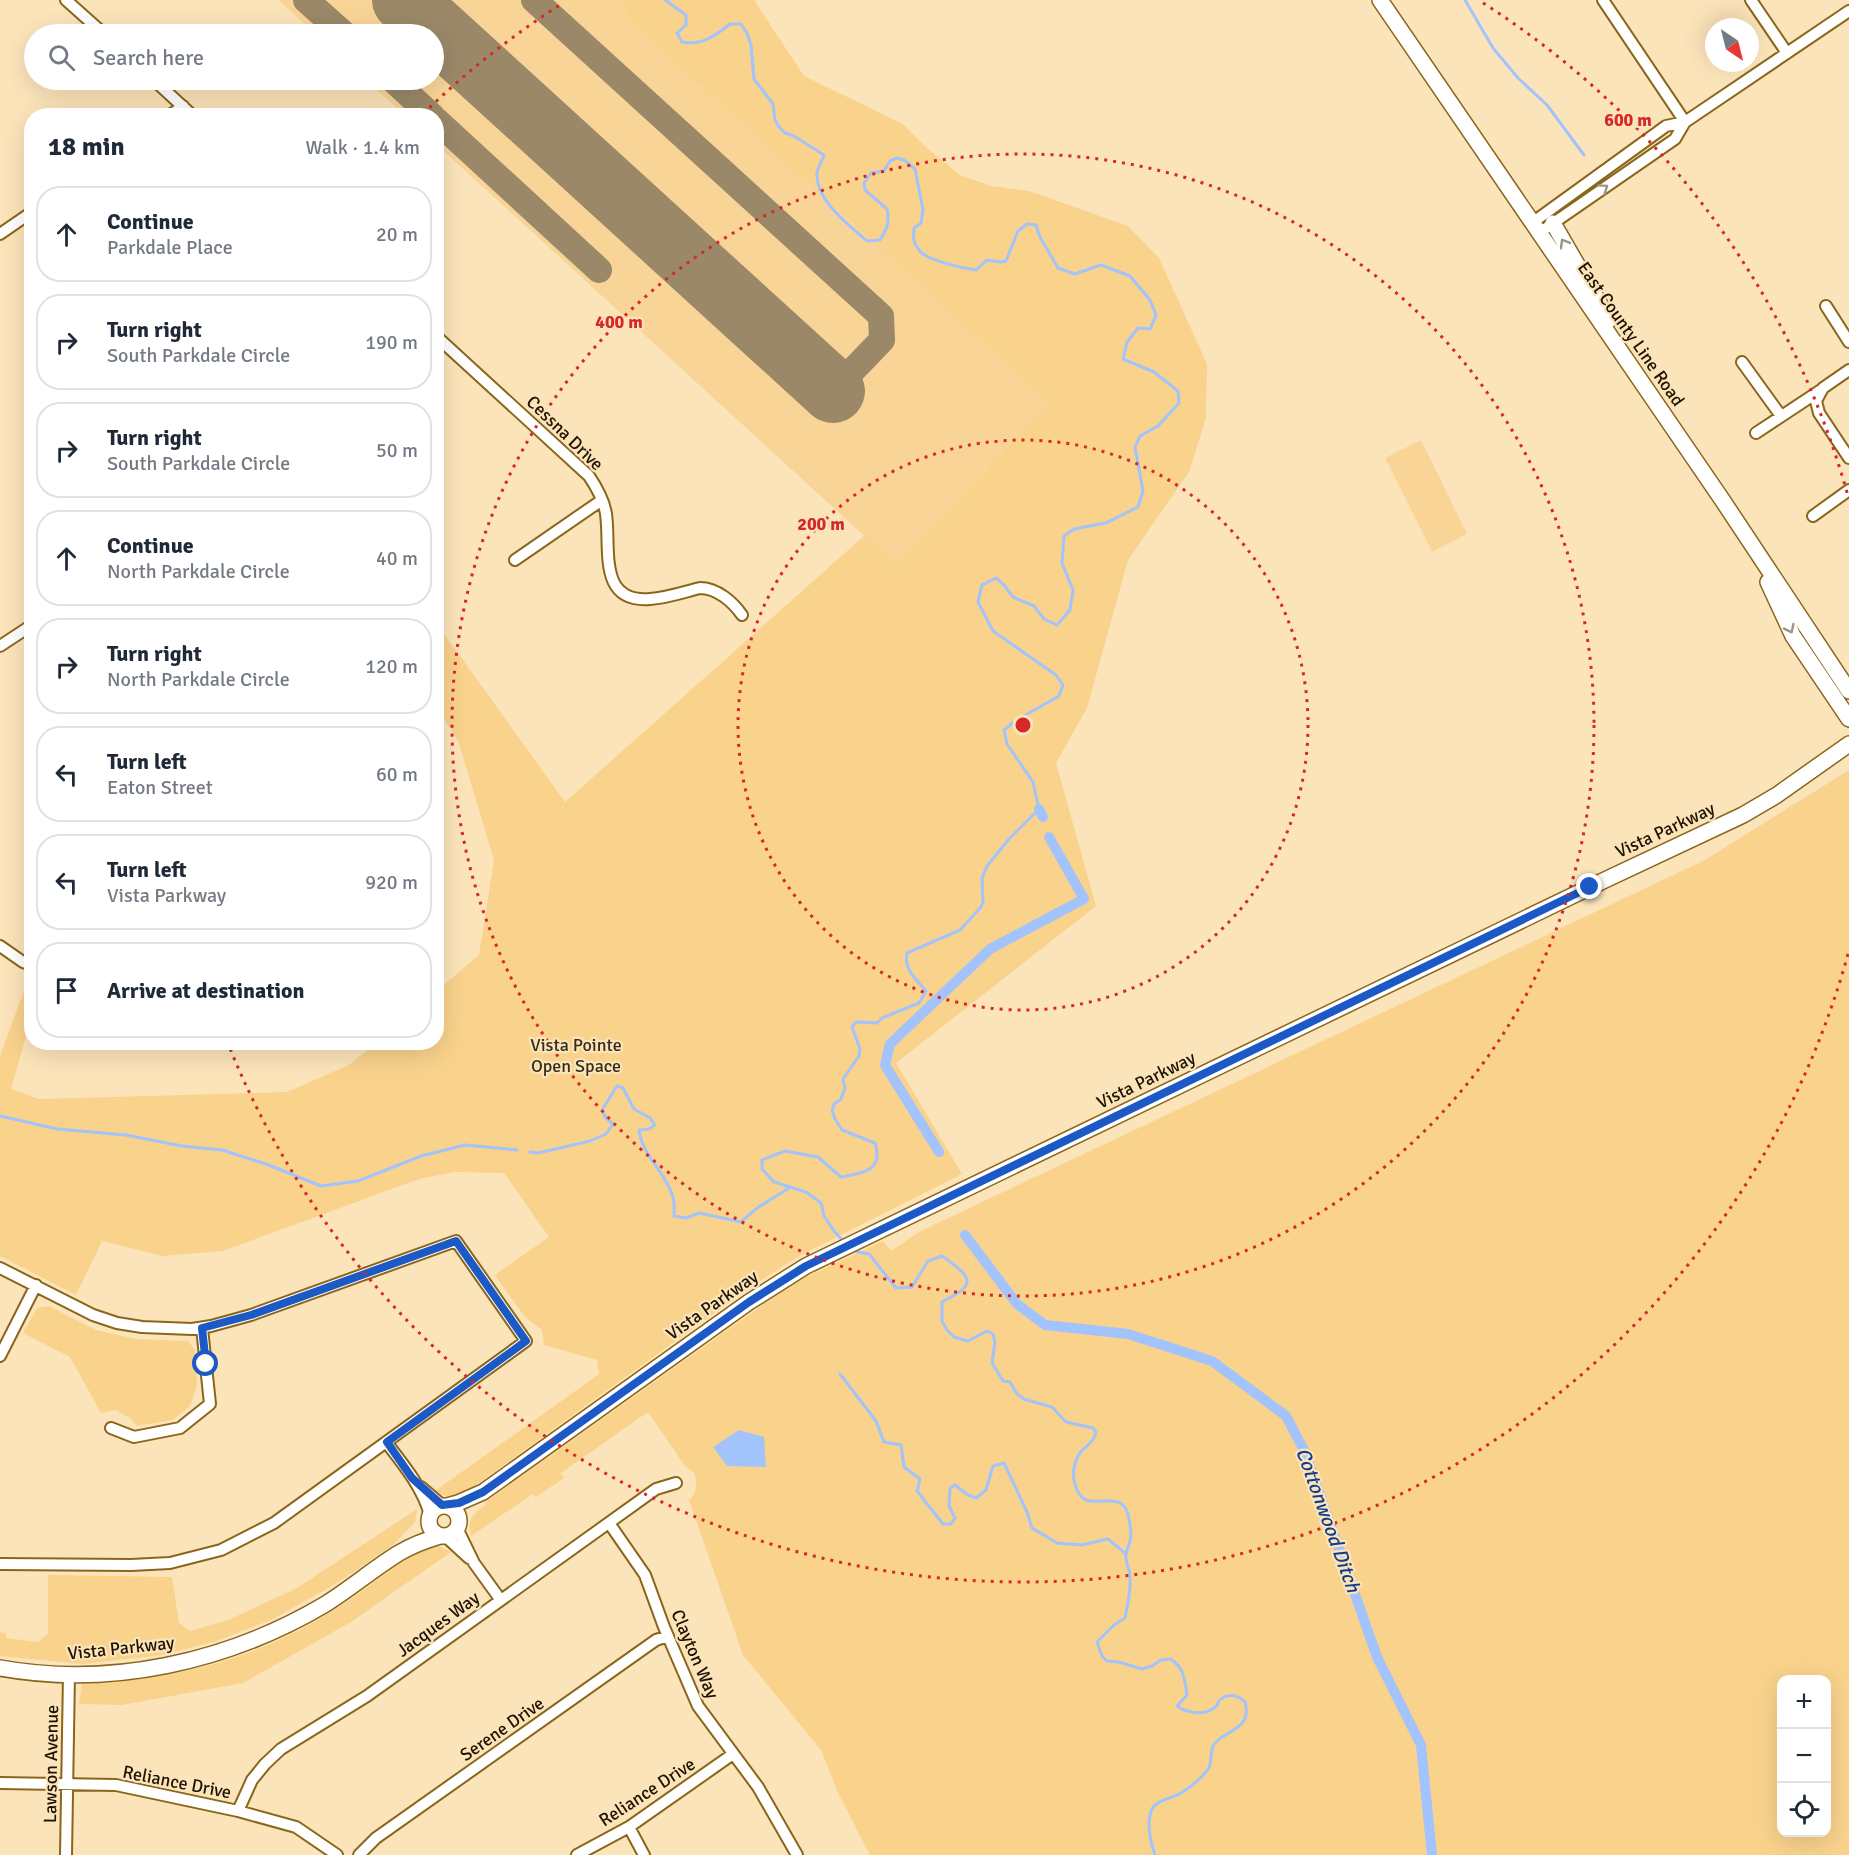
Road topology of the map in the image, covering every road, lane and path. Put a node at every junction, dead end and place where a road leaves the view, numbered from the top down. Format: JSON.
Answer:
{"nodes":[{"id":1,"x":66,"y":0,"type":"edge"},
{"id":2,"x":1380,"y":0,"type":"edge"},
{"id":3,"x":1603,"y":0,"type":"edge"},
{"id":4,"x":1752,"y":0,"type":"edge"},
{"id":5,"x":1849,"y":11,"type":"edge"},
{"id":6,"x":93,"y":24,"type":"edge"},
{"id":7,"x":1787,"y":52,"type":"junction"},
{"id":8,"x":165,"y":90,"type":"edge"},
{"id":9,"x":183,"y":106,"type":"joint"},
{"id":10,"x":180,"y":108,"type":"edge"},
{"id":11,"x":1685,"y":122,"type":"junction"},
{"id":12,"x":24,"y":218,"type":"edge"},
{"id":13,"x":1552,"y":223,"type":"junction"},
{"id":14,"x":1535,"y":228,"type":"junction"},
{"id":15,"x":0,"y":234,"type":"edge"},
{"id":16,"x":1826,"y":306,"type":"dead end"},
{"id":17,"x":1849,"y":342,"type":"edge"},
{"id":18,"x":444,"y":343,"type":"edge"},
{"id":19,"x":1742,"y":362,"type":"dead end"},
{"id":20,"x":1849,"y":370,"type":"edge"},
{"id":21,"x":1823,"y":388,"type":"junction"},
{"id":22,"x":1782,"y":416,"type":"junction"},
{"id":23,"x":1668,"y":421,"type":"junction"},
{"id":24,"x":1756,"y":433,"type":"dead end"},
{"id":25,"x":1849,"y":458,"type":"edge"},
{"id":26,"x":1849,"y":490,"type":"edge"},
{"id":27,"x":602,"y":500,"type":"junction"},
{"id":28,"x":1813,"y":516,"type":"dead end"},
{"id":29,"x":1748,"y":538,"type":"junction"},
{"id":30,"x":516,"y":560,"type":"dead end"},
{"id":31,"x":742,"y":615,"type":"dead end"},
{"id":32,"x":24,"y":630,"type":"edge"},
{"id":33,"x":0,"y":646,"type":"edge"},
{"id":34,"x":1849,"y":672,"type":"edge"},
{"id":35,"x":1849,"y":691,"type":"edge"},
{"id":36,"x":1849,"y":719,"type":"edge"},
{"id":37,"x":1849,"y":744,"type":"edge"},
{"id":38,"x":1849,"y":753,"type":"edge"},
{"id":39,"x":1590,"y":887,"type":"junction"},
{"id":40,"x":0,"y":946,"type":"edge"},
{"id":41,"x":24,"y":961,"type":"edge"},
{"id":42,"x":0,"y":1268,"type":"edge"},
{"id":43,"x":36,"y":1286,"type":"junction"},
{"id":44,"x":202,"y":1328,"type":"junction"},
{"id":45,"x":0,"y":1356,"type":"edge"},
{"id":46,"x":111,"y":1428,"type":"dead end"},
{"id":47,"x":387,"y":1442,"type":"junction"},
{"id":48,"x":676,"y":1483,"type":"dead end"},
{"id":49,"x":483,"y":1492,"type":"junction"},
{"id":50,"x":437,"y":1512,"type":"junction"},
{"id":51,"x":609,"y":1523,"type":"junction"},
{"id":52,"x":451,"y":1530,"type":"junction"},
{"id":53,"x":399,"y":1553,"type":"junction"},
{"id":54,"x":0,"y":1563,"type":"edge"},
{"id":55,"x":500,"y":1599,"type":"junction"},
{"id":56,"x":668,"y":1636,"type":"junction"},
{"id":57,"x":0,"y":1668,"type":"edge"},
{"id":58,"x":69,"y":1674,"type":"junction"},
{"id":59,"x":733,"y":1754,"type":"junction"},
{"id":60,"x":0,"y":1783,"type":"edge"},
{"id":61,"x":68,"y":1785,"type":"junction"},
{"id":62,"x":238,"y":1810,"type":"junction"},
{"id":63,"x":629,"y":1827,"type":"junction"},
{"id":64,"x":66,"y":1855,"type":"edge"},
{"id":65,"x":337,"y":1855,"type":"edge"},
{"id":66,"x":359,"y":1855,"type":"edge"},
{"id":67,"x":577,"y":1855,"type":"edge"},
{"id":68,"x":644,"y":1855,"type":"edge"},
{"id":69,"x":797,"y":1855,"type":"edge"}],
"edges":[{"from":1,"to":6,"type":"street"},
{"from":2,"to":14,"type":"street","name":"East County Line Road"},
{"from":3,"to":11,"type":"street"},
{"from":4,"to":7,"type":"street"},
{"from":5,"to":7,"type":"street"},
{"from":7,"to":11,"type":"street"},
{"from":8,"to":9,"type":"street"},
{"from":9,"to":10,"type":"street"},
{"from":13,"to":11,"type":"street","one_way":true},
{"from":11,"to":14,"type":"street"},
{"from":12,"to":15,"type":"street"},
{"from":13,"to":14,"type":"street"},
{"from":23,"to":13,"type":"street","one_way":true},
{"from":14,"to":23,"type":"street","name":"East County Line Road"},
{"from":16,"to":17,"type":"street"},
{"from":18,"to":27,"type":"street","name":"Cessna Drive"},
{"from":19,"to":22,"type":"street"},
{"from":20,"to":21,"type":"street"},
{"from":21,"to":22,"type":"street"},
{"from":21,"to":25,"type":"street"},
{"from":22,"to":24,"type":"street"},
{"from":23,"to":29,"type":"street","name":"East County Line Road"},
{"from":26,"to":28,"type":"street"},
{"from":27,"to":30,"type":"street"},
{"from":27,"to":31,"type":"street","name":"Cessna Drive"},
{"from":29,"to":34,"type":"street"},
{"from":29,"to":35,"type":"street","name":"East County Line Road"},
{"from":29,"to":36,"type":"street","one_way":true},
{"from":32,"to":33,"type":"street"},
{"from":37,"to":39,"type":"street","name":"Vista Parkway"},
{"from":38,"to":39,"type":"street"},
{"from":39,"to":49,"type":"street","name":"Vista Parkway"},
{"from":40,"to":41,"type":"street"},
{"from":42,"to":43,"type":"street"},
{"from":43,"to":44,"type":"street"},
{"from":43,"to":45,"type":"street"},
{"from":44,"to":46,"type":"street"},
{"from":44,"to":47,"type":"street"},
{"from":47,"to":50,"type":"street"},
{"from":47,"to":54,"type":"street"},
{"from":48,"to":51,"type":"street","name":"Jacques Way"},
{"from":49,"to":50,"type":"street","name":"Vista Parkway"},
{"from":49,"to":52,"type":"street","name":"Vista Parkway"},
{"from":50,"to":52,"type":"street"},
{"from":50,"to":52,"type":"street"},
{"from":50,"to":53,"type":"street","name":"Vista Parkway"},
{"from":51,"to":55,"type":"street","name":"Jacques Way"},
{"from":51,"to":56,"type":"street","name":"Clayton Way"},
{"from":52,"to":53,"type":"street","name":"Vista Parkway"},
{"from":52,"to":55,"type":"street"},
{"from":53,"to":58,"type":"street","name":"Vista Parkway"},
{"from":55,"to":62,"type":"street","name":"Jacques Way"},
{"from":56,"to":59,"type":"street","name":"Clayton Way"},
{"from":56,"to":66,"type":"street","name":"Serene Drive"},
{"from":57,"to":58,"type":"street","name":"Vista Parkway"},
{"from":58,"to":61,"type":"street","name":"Lawson Avenue"},
{"from":59,"to":63,"type":"street","name":"Reliance Drive"},
{"from":59,"to":69,"type":"street","name":"Clayton Way"},
{"from":60,"to":61,"type":"street","name":"Reliance Drive"},
{"from":61,"to":62,"type":"street","name":"Reliance Drive"},
{"from":61,"to":64,"type":"street","name":"Lawson Avenue"},
{"from":62,"to":65,"type":"street","name":"Reliance Drive"},
{"from":63,"to":67,"type":"street","name":"Reliance Drive"},
{"from":63,"to":68,"type":"street"}]}
